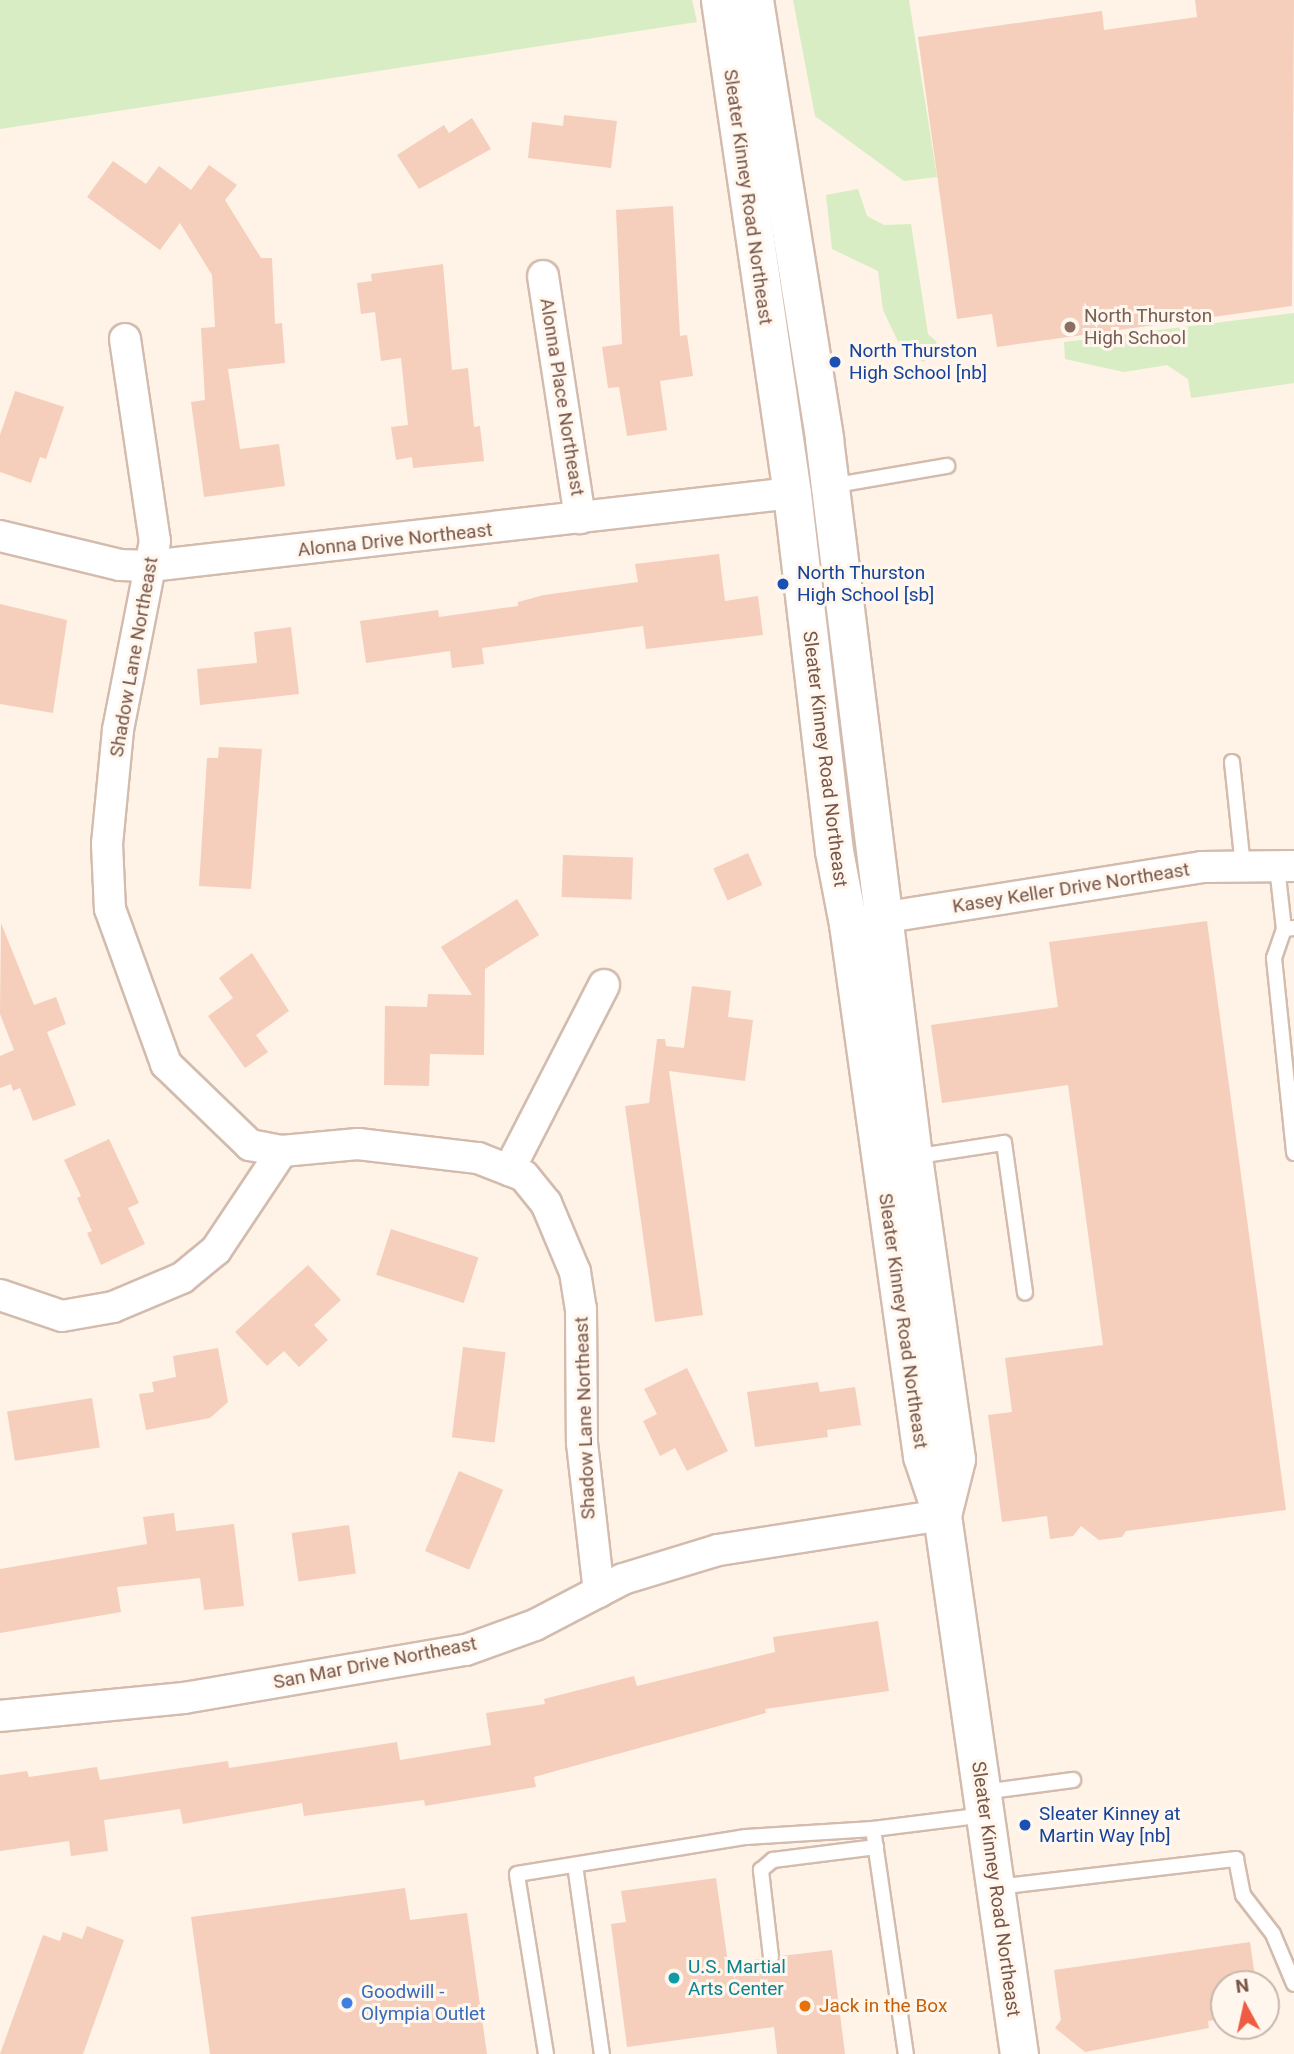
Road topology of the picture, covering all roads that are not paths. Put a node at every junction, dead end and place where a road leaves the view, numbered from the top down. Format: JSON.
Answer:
{"nodes":[{"id":1,"x":720,"y":0,"type":"edge"},
{"id":2,"x":754,"y":0,"type":"edge"},
{"id":3,"x":543,"y":276,"type":"dead end"},
{"id":4,"x":125,"y":339,"type":"dead end"},
{"id":5,"x":947,"y":466,"type":"dead end"},
{"id":6,"x":811,"y":489,"type":"junction"},
{"id":7,"x":580,"y":519,"type":"junction"},
{"id":8,"x":0,"y":536,"type":"edge"},
{"id":9,"x":150,"y":566,"type":"junction"},
{"id":10,"x":1233,"y":762,"type":"dead end"},
{"id":11,"x":1286,"y":866,"type":"edge"},
{"id":12,"x":1242,"y":867,"type":"junction"},
{"id":13,"x":885,"y":917,"type":"junction"},
{"id":14,"x":848,"y":924,"type":"junction"},
{"id":15,"x":1289,"y":929,"type":"edge"},
{"id":16,"x":604,"y":985,"type":"dead end"},
{"id":17,"x":282,"y":1151,"type":"junction"},
{"id":18,"x":1294,"y":1153,"type":"edge"},
{"id":19,"x":896,"y":1159,"type":"junction"},
{"id":20,"x":509,"y":1170,"type":"junction"},
{"id":21,"x":1025,"y":1293,"type":"dead end"},
{"id":22,"x":0,"y":1295,"type":"edge"},
{"id":23,"x":942,"y":1516,"type":"junction"},
{"id":24,"x":599,"y":1592,"type":"junction"},
{"id":25,"x":0,"y":1716,"type":"edge"},
{"id":26,"x":1073,"y":1780,"type":"dead end"},
{"id":27,"x":985,"y":1803,"type":"junction"},
{"id":28,"x":873,"y":1829,"type":"junction"},
{"id":29,"x":876,"y":1847,"type":"junction"},
{"id":30,"x":575,"y":1865,"type":"junction"},
{"id":31,"x":997,"y":1886,"type":"junction"},
{"id":32,"x":771,"y":1957,"type":"dead end"},
{"id":33,"x":1291,"y":1965,"type":"edge"},
{"id":34,"x":1294,"y":1984,"type":"edge"},
{"id":35,"x":545,"y":2054,"type":"edge"},
{"id":36,"x":602,"y":2054,"type":"edge"},
{"id":37,"x":906,"y":2054,"type":"edge"},
{"id":38,"x":1019,"y":2054,"type":"edge"}],
"edges":[{"from":1,"to":6,"type":"street","name":"Sleater Kinney Road Northeast"},
{"from":2,"to":6,"type":"street","name":"Sleater Kinney Road Northeast"},
{"from":3,"to":7,"type":"street","name":"Alonna Place Northeast"},
{"from":4,"to":9,"type":"street","name":"Shadow Lane Northeast"},
{"from":5,"to":6,"type":"lane"},
{"from":6,"to":7,"type":"street","name":"Alonna Drive Northeast"},
{"from":6,"to":13,"type":"street","name":"Sleater Kinney Road Northeast"},
{"from":6,"to":14,"type":"street","name":"Sleater Kinney Road Northeast"},
{"from":7,"to":9,"type":"street","name":"Alonna Drive Northeast"},
{"from":8,"to":9,"type":"street","name":"Alonna Drive Northeast"},
{"from":9,"to":17,"type":"street","name":"Shadow Lane Northeast"},
{"from":10,"to":12,"type":"lane"},
{"from":11,"to":12,"type":"street","name":"Kasey Keller Drive Northeast"},
{"from":11,"to":15,"type":"lane"},
{"from":12,"to":13,"type":"street","name":"Kasey Keller Drive Northeast"},
{"from":13,"to":14,"type":"street","name":"Kasey Keller Drive Northeast"},
{"from":13,"to":19,"type":"street","name":"Sleater Kinney Road Northeast"},
{"from":14,"to":19,"type":"street","name":"Sleater Kinney Road Northeast"},
{"from":15,"to":18,"type":"lane"},
{"from":16,"to":20,"type":"street"},
{"from":17,"to":20,"type":"street","name":"Shadow Lane Northeast"},
{"from":17,"to":22,"type":"street"},
{"from":19,"to":21,"type":"lane"},
{"from":19,"to":23,"type":"street","name":"Sleater Kinney Road Northeast"},
{"from":20,"to":24,"type":"street","name":"Shadow Lane Northeast"},
{"from":23,"to":24,"type":"street","name":"San Mar Drive Northeast"},
{"from":23,"to":27,"type":"street","name":"Sleater Kinney Road Northeast"},
{"from":24,"to":25,"type":"street","name":"San Mar Drive Northeast"},
{"from":26,"to":27,"type":"lane"},
{"from":27,"to":28,"type":"lane"},
{"from":27,"to":31,"type":"street","name":"Sleater Kinney Road Northeast"},
{"from":28,"to":29,"type":"lane"},
{"from":28,"to":30,"type":"lane"},
{"from":29,"to":32,"type":"lane"},
{"from":29,"to":37,"type":"lane"},
{"from":30,"to":35,"type":"lane"},
{"from":30,"to":36,"type":"lane"},
{"from":31,"to":33,"type":"lane"},
{"from":31,"to":38,"type":"street","name":"Sleater Kinney Road Northeast"},
{"from":33,"to":34,"type":"lane"}]}
